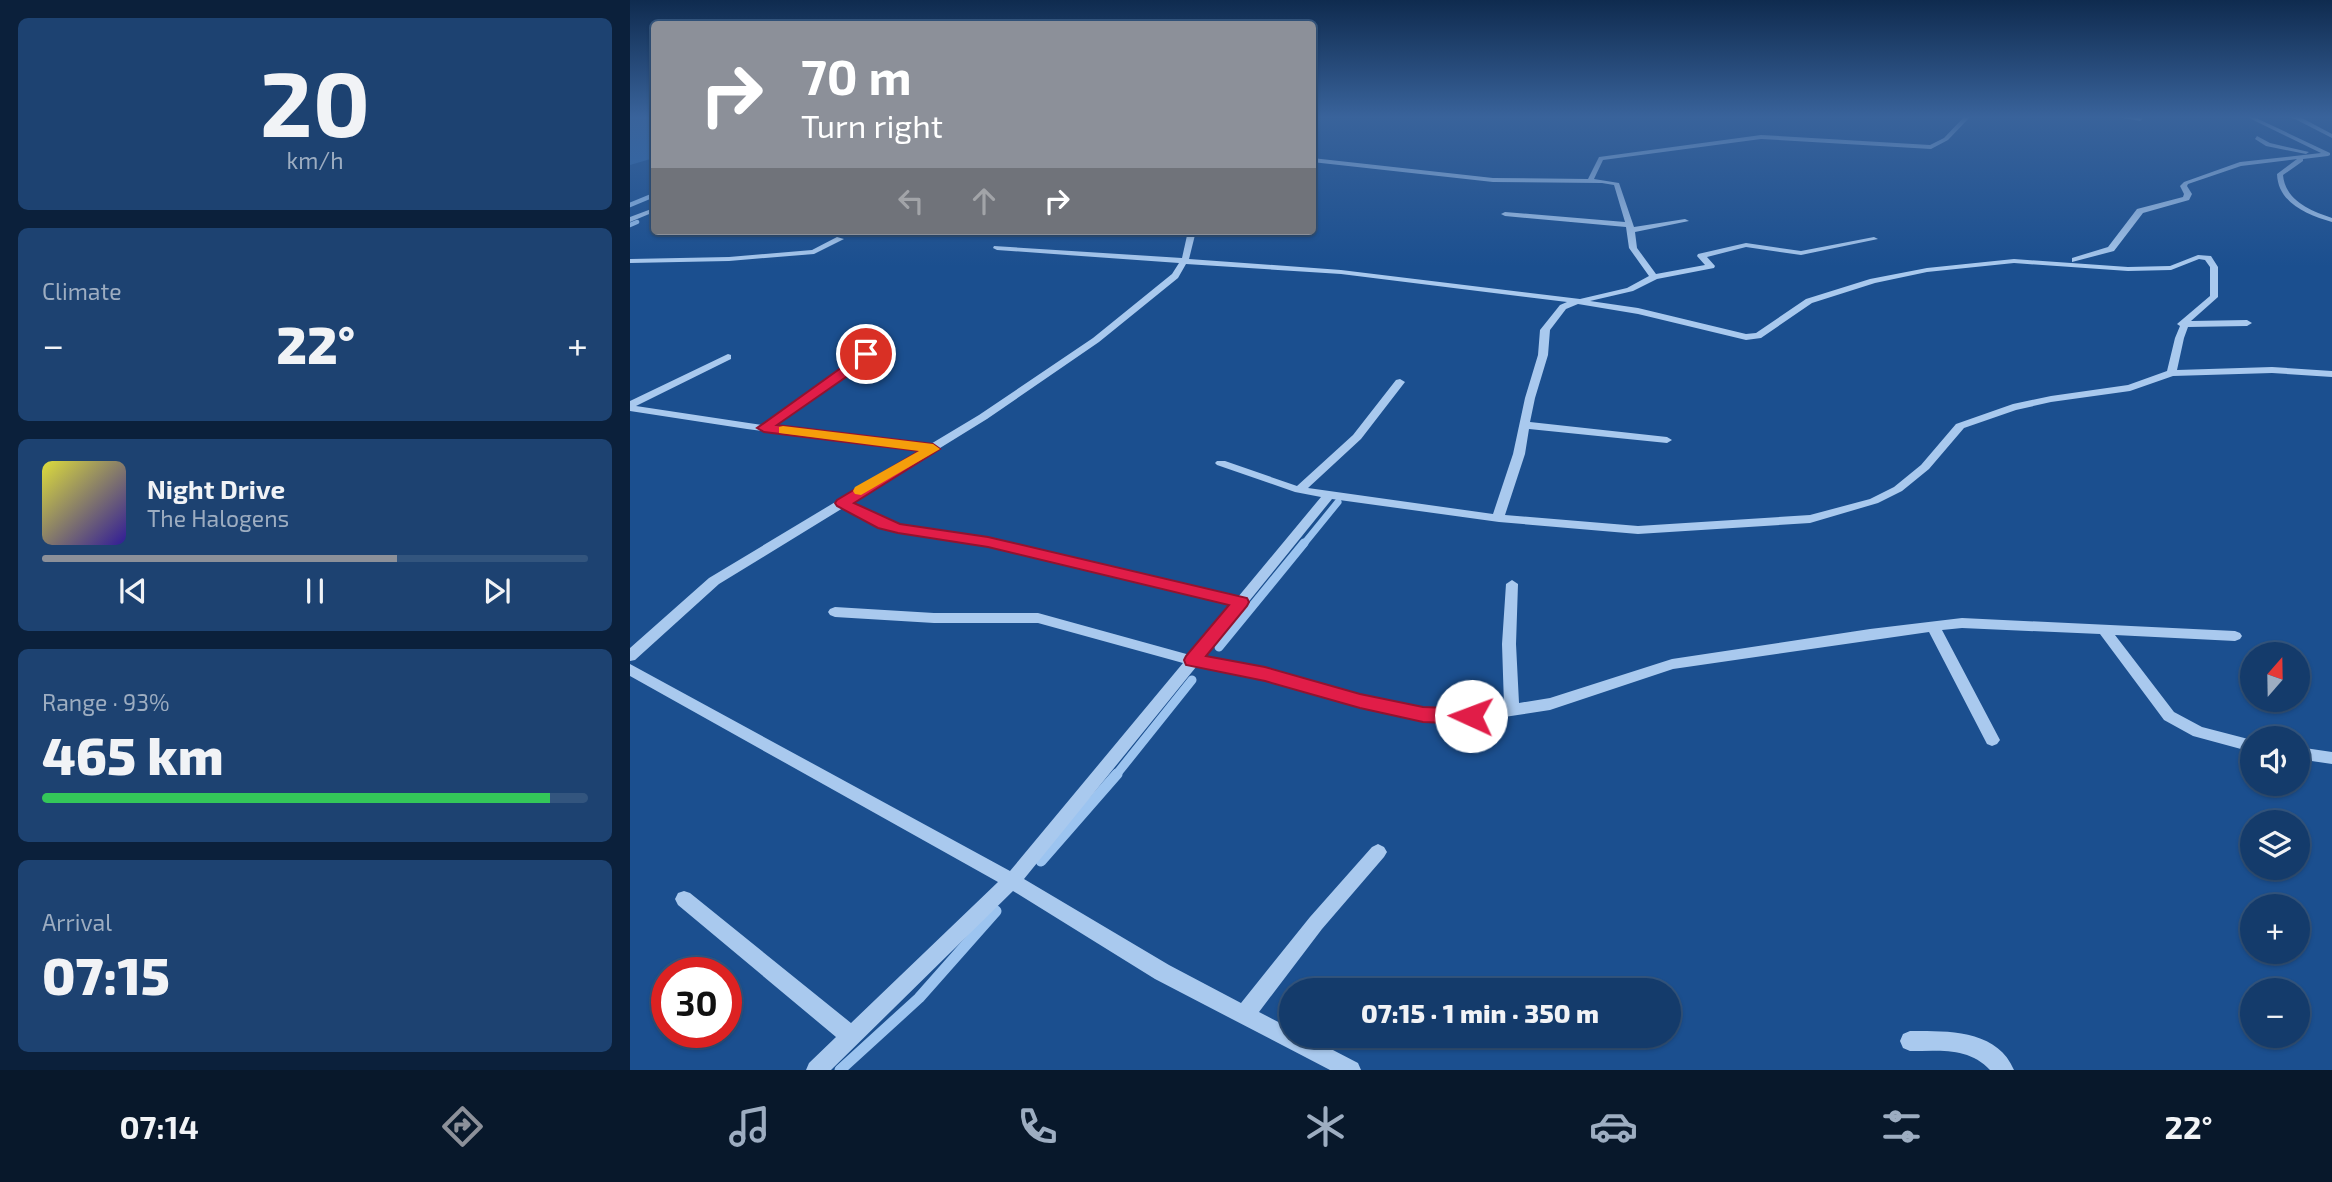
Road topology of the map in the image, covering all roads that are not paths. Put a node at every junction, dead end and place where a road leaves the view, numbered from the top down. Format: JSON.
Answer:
{"nodes":[{"id":1,"x":1375,"y":167,"type":"edge"},
{"id":2,"x":1597,"y":167,"type":"edge"},
{"id":3,"x":2232,"y":167,"type":"edge"},
{"id":4,"x":2291,"y":167,"type":"edge"},
{"id":5,"x":1590,"y":181,"type":"junction"},
{"id":6,"x":651,"y":211,"type":"edge"},
{"id":7,"x":1505,"y":214,"type":"dead end"},
{"id":8,"x":634,"y":218,"type":"edge"},
{"id":9,"x":2332,"y":220,"type":"edge"},
{"id":10,"x":1685,"y":221,"type":"dead end"},
{"id":11,"x":1630,"y":227,"type":"junction"},
{"id":12,"x":1191,"y":235,"type":"edge"},
{"id":13,"x":840,"y":239,"type":"dead end"},
{"id":14,"x":1874,"y":239,"type":"dead end"},
{"id":15,"x":997,"y":248,"type":"dead end"},
{"id":16,"x":630,"y":261,"type":"edge"},
{"id":17,"x":1184,"y":261,"type":"junction"},
{"id":18,"x":2061,"y":262,"type":"junction"},
{"id":19,"x":1654,"y":277,"type":"junction"},
{"id":20,"x":1577,"y":301,"type":"junction"},
{"id":21,"x":2247,"y":323,"type":"dead end"},
{"id":22,"x":2182,"y":324,"type":"junction"},
{"id":23,"x":866,"y":354,"type":"dead end"},
{"id":24,"x":728,"y":357,"type":"dead end"},
{"id":25,"x":2172,"y":373,"type":"junction"},
{"id":26,"x":2332,"y":374,"type":"edge"},
{"id":27,"x":1400,"y":382,"type":"dead end"},
{"id":28,"x":630,"y":407,"type":"edge"},
{"id":29,"x":1525,"y":425,"type":"junction"},
{"id":30,"x":764,"y":428,"type":"junction"},
{"id":31,"x":1667,"y":440,"type":"dead end"},
{"id":32,"x":933,"y":449,"type":"junction"},
{"id":33,"x":1221,"y":463,"type":"dead end"},
{"id":34,"x":1299,"y":489,"type":"junction"},
{"id":35,"x":1329,"y":495,"type":"junction"},
{"id":36,"x":843,"y":503,"type":"junction"},
{"id":37,"x":1499,"y":518,"type":"junction"},
{"id":38,"x":1512,"y":584,"type":"dead end"},
{"id":39,"x":1241,"y":602,"type":"junction"},
{"id":40,"x":835,"y":612,"type":"dead end"},
{"id":41,"x":1933,"y":627,"type":"junction"},
{"id":42,"x":2104,"y":629,"type":"junction"},
{"id":43,"x":2235,"y":636,"type":"dead end"},
{"id":44,"x":630,"y":656,"type":"edge"},
{"id":45,"x":1193,"y":660,"type":"junction"},
{"id":46,"x":630,"y":669,"type":"edge"},
{"id":47,"x":1512,"y":710,"type":"junction"},
{"id":48,"x":1992,"y":740,"type":"dead end"},
{"id":49,"x":2240,"y":743,"type":"edge"},
{"id":50,"x":2310,"y":755,"type":"edge"},
{"id":51,"x":2332,"y":758,"type":"edge"},
{"id":52,"x":1378,"y":852,"type":"dead end"},
{"id":53,"x":1012,"y":881,"type":"junction"},
{"id":54,"x":684,"y":899,"type":"dead end"},
{"id":55,"x":1244,"y":1015,"type":"junction"},
{"id":56,"x":851,"y":1036,"type":"junction"},
{"id":57,"x":1910,"y":1041,"type":"dead end"},
{"id":58,"x":816,"y":1070,"type":"edge"},
{"id":59,"x":1351,"y":1070,"type":"edge"},
{"id":60,"x":2004,"y":1070,"type":"edge"}],
"edges":[{"from":1,"to":5,"type":"street"},
{"from":2,"to":5,"type":"street"},
{"from":3,"to":18,"type":"street"},
{"from":4,"to":9,"type":"street"},
{"from":5,"to":11,"type":"street"},
{"from":6,"to":8,"type":"street"},
{"from":7,"to":11,"type":"street"},
{"from":10,"to":11,"type":"street"},
{"from":11,"to":19,"type":"street"},
{"from":12,"to":17,"type":"street"},
{"from":13,"to":16,"type":"street"},
{"from":14,"to":19,"type":"street"},
{"from":15,"to":17,"type":"street"},
{"from":17,"to":20,"type":"street"},
{"from":17,"to":32,"type":"street"},
{"from":18,"to":20,"type":"street"},
{"from":18,"to":22,"type":"street"},
{"from":19,"to":20,"type":"street"},
{"from":20,"to":29,"type":"street"},
{"from":21,"to":22,"type":"street"},
{"from":22,"to":25,"type":"street"},
{"from":23,"to":30,"type":"street"},
{"from":24,"to":28,"type":"street"},
{"from":25,"to":26,"type":"street"},
{"from":25,"to":37,"type":"street"},
{"from":27,"to":34,"type":"street"},
{"from":28,"to":30,"type":"street"},
{"from":29,"to":31,"type":"street"},
{"from":29,"to":37,"type":"street"},
{"from":30,"to":32,"type":"street"},
{"from":32,"to":36,"type":"street"},
{"from":33,"to":34,"type":"street"},
{"from":34,"to":35,"type":"street"},
{"from":35,"to":37,"type":"street"},
{"from":35,"to":39,"type":"street"},
{"from":36,"to":39,"type":"street"},
{"from":36,"to":44,"type":"street"},
{"from":38,"to":47,"type":"street"},
{"from":39,"to":45,"type":"street"},
{"from":40,"to":45,"type":"street"},
{"from":41,"to":42,"type":"street"},
{"from":41,"to":47,"type":"street"},
{"from":41,"to":48,"type":"street"},
{"from":42,"to":43,"type":"street"},
{"from":42,"to":49,"type":"street"},
{"from":45,"to":47,"type":"street"},
{"from":45,"to":53,"type":"street"},
{"from":46,"to":53,"type":"street"},
{"from":50,"to":51,"type":"street"},
{"from":52,"to":55,"type":"street"},
{"from":53,"to":55,"type":"street"},
{"from":53,"to":56,"type":"street"},
{"from":54,"to":56,"type":"street"},
{"from":55,"to":59,"type":"street"},
{"from":56,"to":58,"type":"street"},
{"from":57,"to":60,"type":"street"}]}
